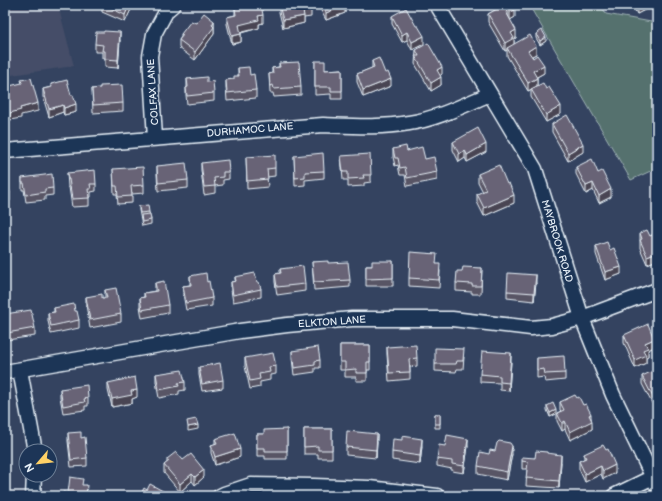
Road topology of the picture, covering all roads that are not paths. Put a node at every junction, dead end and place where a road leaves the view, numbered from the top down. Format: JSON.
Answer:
{"nodes":[{"id":1,"x":173,"y":5,"type":"edge"},
{"id":2,"x":438,"y":5,"type":"edge"},
{"id":3,"x":490,"y":94,"type":"junction"},
{"id":4,"x":155,"y":138,"type":"junction"},
{"id":5,"x":5,"y":151,"type":"edge"},
{"id":6,"x":657,"y":290,"type":"edge"},
{"id":7,"x":582,"y":318,"type":"junction"},
{"id":8,"x":20,"y":370,"type":"junction"},
{"id":9,"x":5,"y":372,"type":"edge"},
{"id":10,"x":34,"y":443,"type":"edge"},
{"id":11,"x":655,"y":482,"type":"edge"},
{"id":12,"x":34,"y":483,"type":"edge"},
{"id":13,"x":33,"y":496,"type":"edge"},
{"id":14,"x":220,"y":496,"type":"edge"},
{"id":15,"x":437,"y":496,"type":"edge"},
{"id":16,"x":614,"y":496,"type":"edge"}],
"edges":[{"from":1,"to":4,"type":"street","name":"COLFAX LANE"},
{"from":2,"to":3,"type":"street","name":"MAYBROOK ROAD"},
{"from":3,"to":4,"type":"street","name":"DURHAMOC LANE"},
{"from":3,"to":7,"type":"street","name":"MAYBROOK ROAD"},
{"from":4,"to":5,"type":"street","name":"DURHAMOC LANE"},
{"from":6,"to":7,"type":"street","name":"ELKTON LANE"},
{"from":7,"to":8,"type":"street","name":"ELKTON LANE"},
{"from":7,"to":11,"type":"street","name":"MAYBROOK ROAD"},
{"from":8,"to":9,"type":"street","name":"ELKTON LANE"},
{"from":8,"to":10,"type":"street"},
{"from":11,"to":16,"type":"street"},
{"from":12,"to":13,"type":"street"},
{"from":14,"to":15,"type":"street"}]}
